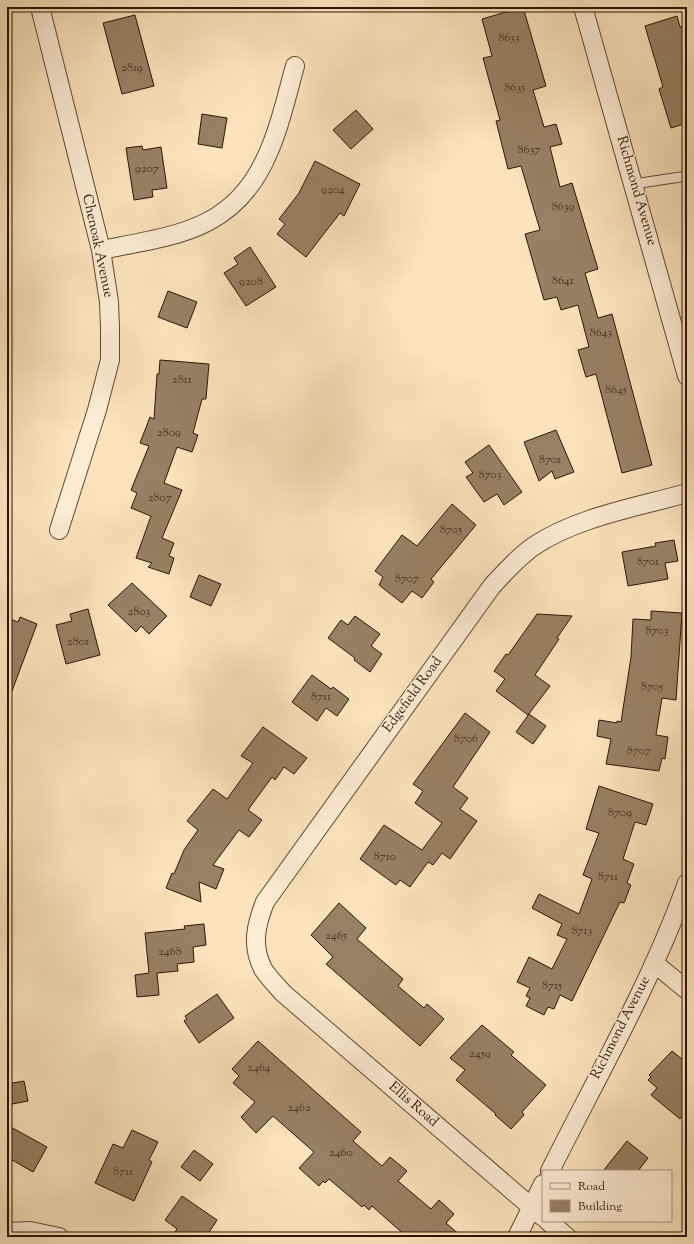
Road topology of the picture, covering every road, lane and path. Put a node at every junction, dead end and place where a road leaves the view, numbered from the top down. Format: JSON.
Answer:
{"nodes":[{"id":1,"x":40,"y":7,"type":"edge"},
{"id":2,"x":583,"y":7,"type":"edge"},
{"id":3,"x":295,"y":66,"type":"dead end"},
{"id":4,"x":687,"y":176,"type":"edge"},
{"id":5,"x":634,"y":184,"type":"junction"},
{"id":6,"x":101,"y":250,"type":"junction"},
{"id":7,"x":687,"y":376,"type":"edge"},
{"id":8,"x":687,"y":493,"type":"edge"},
{"id":9,"x":59,"y":530,"type":"dead end"},
{"id":10,"x":687,"y":883,"type":"edge"},
{"id":11,"x":654,"y":963,"type":"junction"},
{"id":12,"x":687,"y":990,"type":"edge"},
{"id":13,"x":284,"y":993,"type":"joint"},
{"id":14,"x":550,"y":1170,"type":"edge"},
{"id":15,"x":542,"y":1189,"type":"edge"},
{"id":16,"x":537,"y":1212,"type":"edge"},
{"id":17,"x":549,"y":1222,"type":"edge"},
{"id":18,"x":7,"y":1232,"type":"edge"},
{"id":19,"x":59,"y":1237,"type":"edge"},
{"id":20,"x":517,"y":1237,"type":"edge"},
{"id":21,"x":567,"y":1237,"type":"edge"}],
"edges":[{"from":1,"to":6,"type":"street","name":"Chenoak Avenue"},
{"from":2,"to":5,"type":"street","name":"Richmond Avenue"},
{"from":3,"to":6,"type":"street"},
{"from":4,"to":5,"type":"lane"},
{"from":5,"to":7,"type":"street","name":"Richmond Avenue"},
{"from":6,"to":9,"type":"street","name":"Chenoak Avenue"},
{"from":8,"to":13,"type":"street","name":"Edgefield Road"},
{"from":10,"to":11,"type":"street","name":"Richmond Avenue"},
{"from":11,"to":12,"type":"street"},
{"from":11,"to":14,"type":"street","name":"Richmond Avenue"},
{"from":13,"to":16,"type":"street","name":"Ellis Road"},
{"from":15,"to":16,"type":"street"},
{"from":16,"to":20,"type":"street"},
{"from":17,"to":21,"type":"street"},
{"from":18,"to":19,"type":"street"}]}
